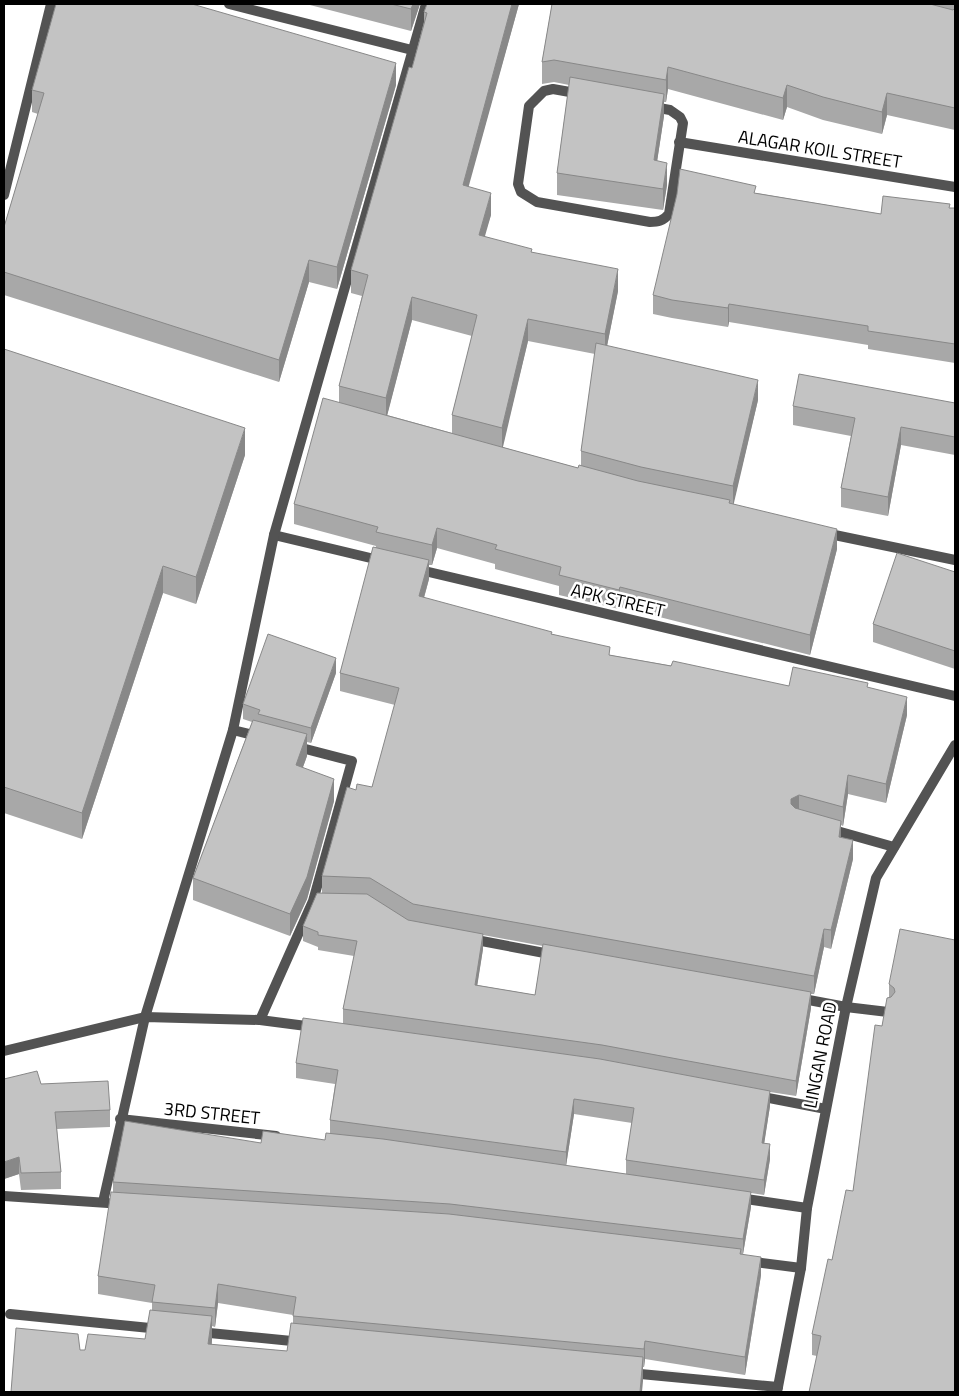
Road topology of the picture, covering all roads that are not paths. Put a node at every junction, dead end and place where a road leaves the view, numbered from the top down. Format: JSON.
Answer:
{"nodes":[{"id":1,"x":51,"y":4,"type":"edge"},
{"id":2,"x":229,"y":4,"type":"edge"},
{"id":3,"x":426,"y":4,"type":"edge"},
{"id":4,"x":412,"y":50,"type":"junction"},
{"id":5,"x":679,"y":142,"type":"junction"},
{"id":6,"x":955,"y":187,"type":"edge"},
{"id":7,"x":4,"y":195,"type":"edge"},
{"id":8,"x":811,"y":530,"type":"edge"},
{"id":9,"x":274,"y":536,"type":"junction"},
{"id":10,"x":955,"y":560,"type":"edge"},
{"id":11,"x":955,"y":696,"type":"edge"},
{"id":12,"x":233,"y":730,"type":"junction"},
{"id":13,"x":270,"y":740,"type":"edge"},
{"id":14,"x":288,"y":744,"type":"edge"},
{"id":15,"x":955,"y":745,"type":"edge"},
{"id":16,"x":816,"y":825,"type":"edge"},
{"id":17,"x":894,"y":847,"type":"junction"},
{"id":18,"x":459,"y":937,"type":"edge"},
{"id":19,"x":565,"y":956,"type":"edge"},
{"id":20,"x":788,"y":996,"type":"edge"},
{"id":21,"x":846,"y":1007,"type":"junction"},
{"id":22,"x":888,"y":1012,"type":"edge"},
{"id":23,"x":145,"y":1017,"type":"junction"},
{"id":24,"x":260,"y":1020,"type":"junction"},
{"id":25,"x":327,"y":1029,"type":"edge"},
{"id":26,"x":4,"y":1051,"type":"edge"},
{"id":27,"x":748,"y":1094,"type":"edge"},
{"id":28,"x":826,"y":1109,"type":"junction"},
{"id":29,"x":120,"y":1119,"type":"junction"},
{"id":30,"x":286,"y":1137,"type":"edge"},
{"id":31,"x":4,"y":1196,"type":"edge"},
{"id":32,"x":728,"y":1197,"type":"edge"},
{"id":33,"x":103,"y":1202,"type":"junction"},
{"id":34,"x":123,"y":1204,"type":"edge"},
{"id":35,"x":807,"y":1208,"type":"junction"},
{"id":36,"x":733,"y":1259,"type":"edge"},
{"id":37,"x":801,"y":1268,"type":"junction"},
{"id":38,"x":10,"y":1314,"type":"dead end"},
{"id":39,"x":168,"y":1329,"type":"edge"},
{"id":40,"x":187,"y":1331,"type":"edge"},
{"id":41,"x":315,"y":1343,"type":"edge"},
{"id":42,"x":621,"y":1372,"type":"edge"},
{"id":43,"x":778,"y":1390,"type":"edge"}],
"edges":[{"from":1,"to":7,"type":"street"},
{"from":2,"to":4,"type":"street"},
{"from":3,"to":4,"type":"street"},
{"from":4,"to":9,"type":"street"},
{"from":5,"to":5,"type":"street"},
{"from":5,"to":6,"type":"street","name":"ALAGAR KOIL STREET"},
{"from":8,"to":10,"type":"street"},
{"from":9,"to":11,"type":"street","name":"APK STREET"},
{"from":9,"to":12,"type":"street"},
{"from":12,"to":13,"type":"street"},
{"from":12,"to":23,"type":"street"},
{"from":14,"to":24,"type":"street"},
{"from":15,"to":17,"type":"street","name":"LINGAN ROAD"},
{"from":16,"to":17,"type":"street"},
{"from":17,"to":21,"type":"street","name":"LINGAN ROAD"},
{"from":18,"to":19,"type":"street"},
{"from":20,"to":21,"type":"street"},
{"from":21,"to":22,"type":"street"},
{"from":21,"to":28,"type":"street","name":"LINGAN ROAD"},
{"from":23,"to":24,"type":"street"},
{"from":23,"to":26,"type":"street"},
{"from":23,"to":29,"type":"street"},
{"from":24,"to":25,"type":"street"},
{"from":27,"to":28,"type":"street"},
{"from":28,"to":35,"type":"street","name":"LINGAN ROAD"},
{"from":29,"to":30,"type":"street","name":"3RD STREET"},
{"from":29,"to":33,"type":"street"},
{"from":31,"to":33,"type":"street"},
{"from":32,"to":35,"type":"street"},
{"from":33,"to":34,"type":"street"},
{"from":35,"to":37,"type":"street","name":"LINGAN ROAD"},
{"from":36,"to":37,"type":"street"},
{"from":37,"to":43,"type":"street","name":"LINGAN ROAD"},
{"from":38,"to":39,"type":"street"},
{"from":40,"to":41,"type":"street"},
{"from":42,"to":43,"type":"street"}]}
